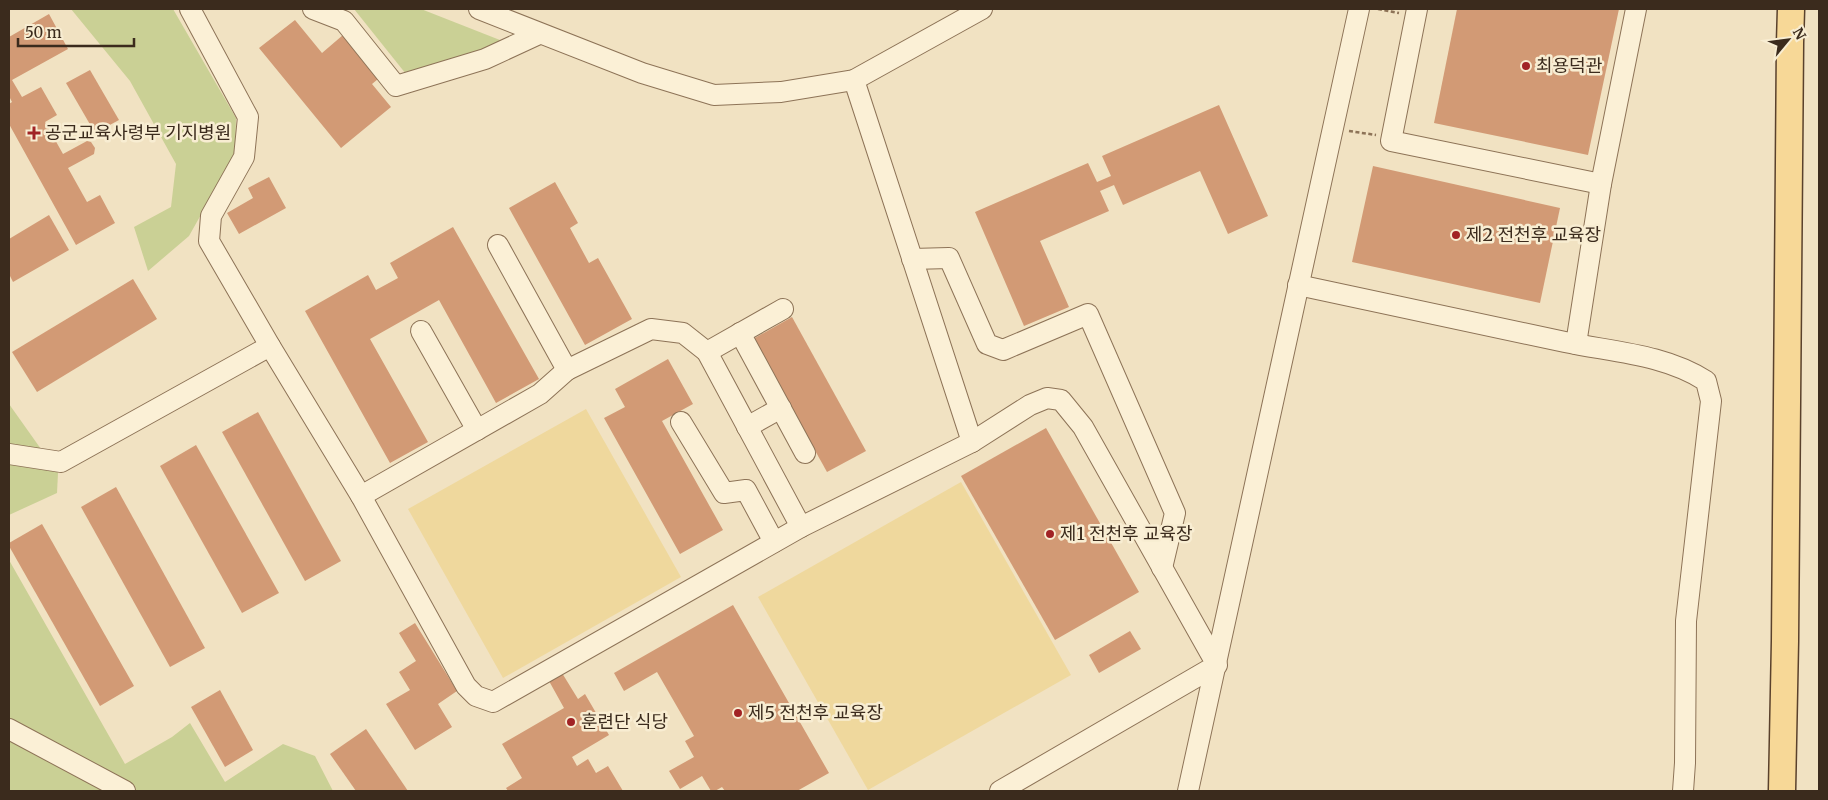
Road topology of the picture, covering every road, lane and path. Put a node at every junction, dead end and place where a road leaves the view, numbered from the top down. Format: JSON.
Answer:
{"nodes":[{"id":1,"x":190,"y":9,"type":"edge"},
{"id":2,"x":314,"y":9,"type":"edge"},
{"id":3,"x":479,"y":9,"type":"edge"},
{"id":4,"x":982,"y":9,"type":"edge"},
{"id":5,"x":1359,"y":9,"type":"edge"},
{"id":6,"x":1417,"y":9,"type":"edge"},
{"id":7,"x":1636,"y":9,"type":"edge"},
{"id":8,"x":1791,"y":9,"type":"edge"},
{"id":9,"x":539,"y":34,"type":"junction"},
{"id":10,"x":854,"y":80,"type":"junction"},
{"id":11,"x":1333,"y":129,"type":"junction"},
{"id":12,"x":1391,"y":137,"type":"junction"},
{"id":13,"x":1601,"y":184,"type":"junction"},
{"id":14,"x":498,"y":244,"type":"dead end"},
{"id":15,"x":912,"y":259,"type":"junction"},
{"id":16,"x":1298,"y":285,"type":"junction"},
{"id":17,"x":783,"y":309,"type":"dead end"},
{"id":18,"x":421,"y":331,"type":"dead end"},
{"id":19,"x":740,"y":333,"type":"junction"},
{"id":20,"x":1576,"y":344,"type":"junction"},
{"id":21,"x":270,"y":346,"type":"junction"},
{"id":22,"x":707,"y":352,"type":"junction"},
{"id":23,"x":567,"y":370,"type":"junction"},
{"id":24,"x":781,"y":408,"type":"junction"},
{"id":25,"x":681,"y":422,"type":"dead end"},
{"id":26,"x":747,"y":427,"type":"junction"},
{"id":27,"x":477,"y":430,"type":"junction"},
{"id":28,"x":972,"y":442,"type":"junction"},
{"id":29,"x":805,"y":453,"type":"dead end"},
{"id":30,"x":9,"y":454,"type":"edge"},
{"id":31,"x":361,"y":496,"type":"junction"},
{"id":32,"x":801,"y":527,"type":"junction"},
{"id":33,"x":774,"y":542,"type":"junction"},
{"id":34,"x":1162,"y":568,"type":"junction"},
{"id":35,"x":1216,"y":665,"type":"junction"},
{"id":36,"x":9,"y":729,"type":"edge"},
{"id":37,"x":125,"y":791,"type":"edge"},
{"id":38,"x":1000,"y":791,"type":"edge"},
{"id":39,"x":1188,"y":791,"type":"edge"},
{"id":40,"x":1683,"y":791,"type":"edge"},
{"id":41,"x":1782,"y":791,"type":"edge"}],
"edges":[{"from":1,"to":21,"type":"street"},
{"from":2,"to":9,"type":"street"},
{"from":3,"to":9,"type":"street"},
{"from":4,"to":10,"type":"street"},
{"from":5,"to":11,"type":"street"},
{"from":6,"to":12,"type":"street"},
{"from":7,"to":13,"type":"street"},
{"from":8,"to":41,"type":"main road"},
{"from":9,"to":10,"type":"street"},
{"from":10,"to":15,"type":"street"},
{"from":11,"to":12,"type":"path"},
{"from":11,"to":16,"type":"street"},
{"from":12,"to":13,"type":"street"},
{"from":13,"to":20,"type":"street"},
{"from":14,"to":23,"type":"street"},
{"from":15,"to":28,"type":"street"},
{"from":15,"to":34,"type":"street"},
{"from":16,"to":20,"type":"street"},
{"from":16,"to":35,"type":"street"},
{"from":17,"to":19,"type":"street"},
{"from":18,"to":27,"type":"street"},
{"from":19,"to":22,"type":"street"},
{"from":19,"to":24,"type":"street"},
{"from":20,"to":40,"type":"street"},
{"from":21,"to":30,"type":"street"},
{"from":21,"to":31,"type":"street"},
{"from":22,"to":23,"type":"street"},
{"from":22,"to":26,"type":"street"},
{"from":23,"to":27,"type":"street"},
{"from":24,"to":26,"type":"street"},
{"from":24,"to":29,"type":"street"},
{"from":25,"to":33,"type":"street"},
{"from":26,"to":32,"type":"street"},
{"from":27,"to":31,"type":"street"},
{"from":28,"to":32,"type":"street"},
{"from":28,"to":34,"type":"street"},
{"from":31,"to":33,"type":"street"},
{"from":32,"to":33,"type":"street"},
{"from":34,"to":35,"type":"street"},
{"from":35,"to":38,"type":"street"},
{"from":35,"to":39,"type":"street"},
{"from":36,"to":37,"type":"street"}]}
